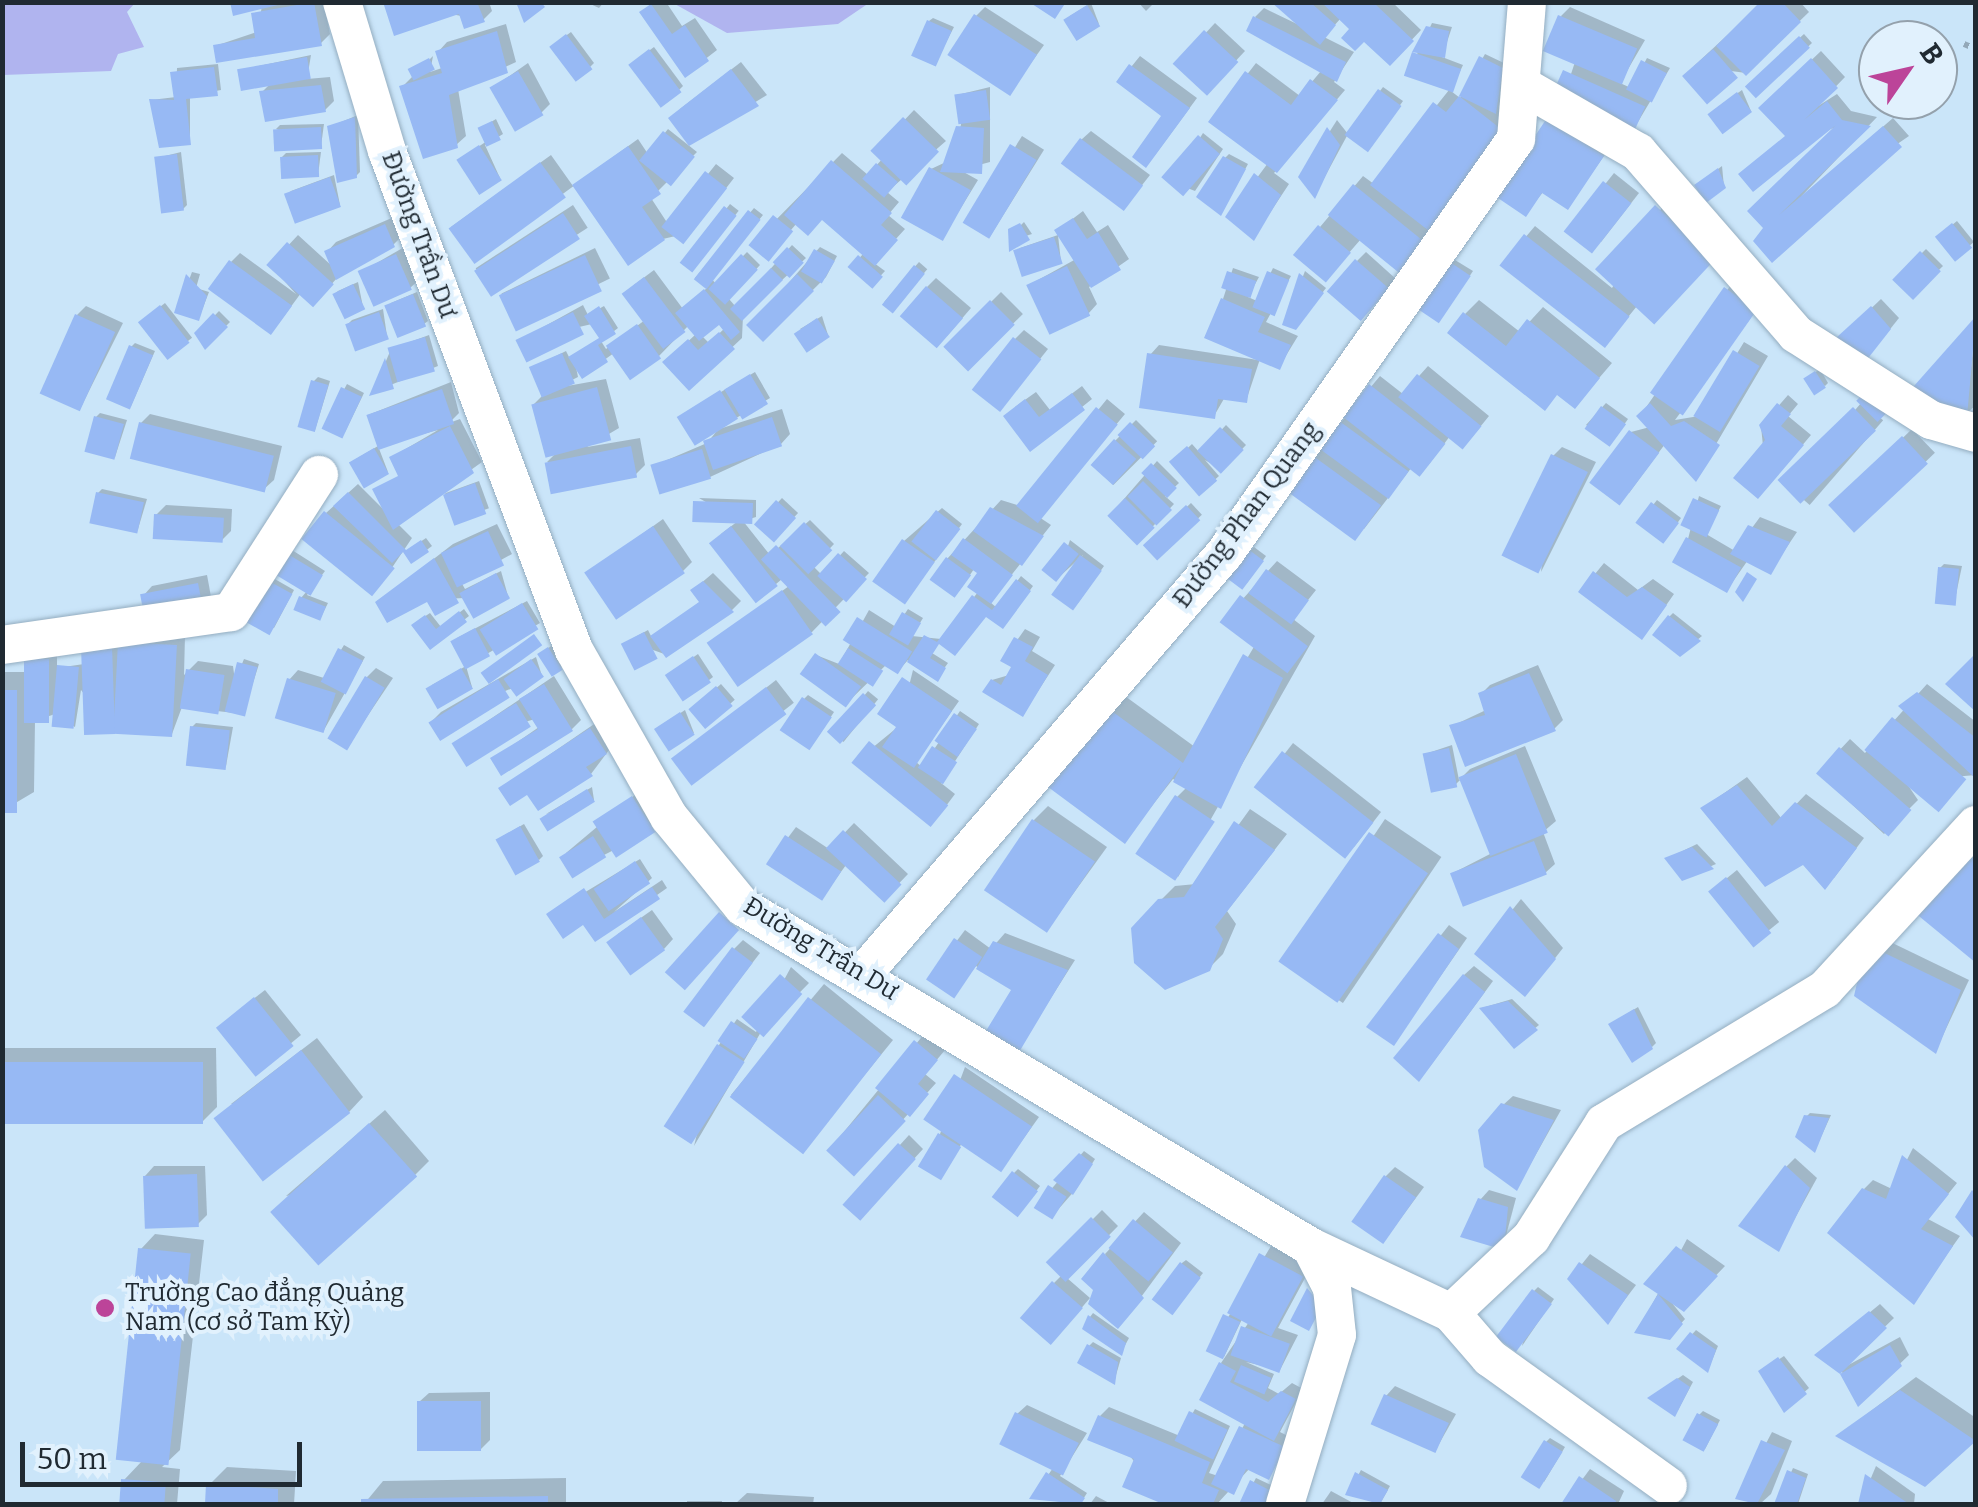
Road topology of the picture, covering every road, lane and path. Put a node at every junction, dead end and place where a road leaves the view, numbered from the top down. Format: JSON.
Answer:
{"nodes":[{"id":1,"x":342,"y":2,"type":"edge"},
{"id":2,"x":1527,"y":2,"type":"edge"},
{"id":3,"x":1964,"y":44,"type":"dead end"},
{"id":4,"x":1976,"y":49,"type":"edge"},
{"id":5,"x":1523,"y":86,"type":"junction"},
{"id":6,"x":1976,"y":433,"type":"edge"},
{"id":7,"x":319,"y":476,"type":"dead end"},
{"id":8,"x":2,"y":645,"type":"edge"},
{"id":9,"x":1976,"y":825,"type":"edge"},
{"id":10,"x":863,"y":974,"type":"junction"},
{"id":11,"x":1312,"y":1247,"type":"junction"},
{"id":12,"x":1450,"y":1313,"type":"junction"},
{"id":13,"x":1668,"y":1486,"type":"dead end"},
{"id":14,"x":1285,"y":1504,"type":"edge"}],
"edges":[{"from":1,"to":10,"type":"street","name":"Đường Trần Dư"},
{"from":2,"to":5,"type":"street","name":"Đường Phan Quang"},
{"from":3,"to":4,"type":"path"},
{"from":5,"to":6,"type":"street"},
{"from":5,"to":10,"type":"street","name":"Đường Phan Quang"},
{"from":7,"to":8,"type":"street"},
{"from":9,"to":12,"type":"street"},
{"from":10,"to":11,"type":"street","name":"Đường Trần Dư"},
{"from":11,"to":12,"type":"street","name":"Đường Trần Dư"},
{"from":11,"to":14,"type":"street"},
{"from":12,"to":13,"type":"street"}]}
